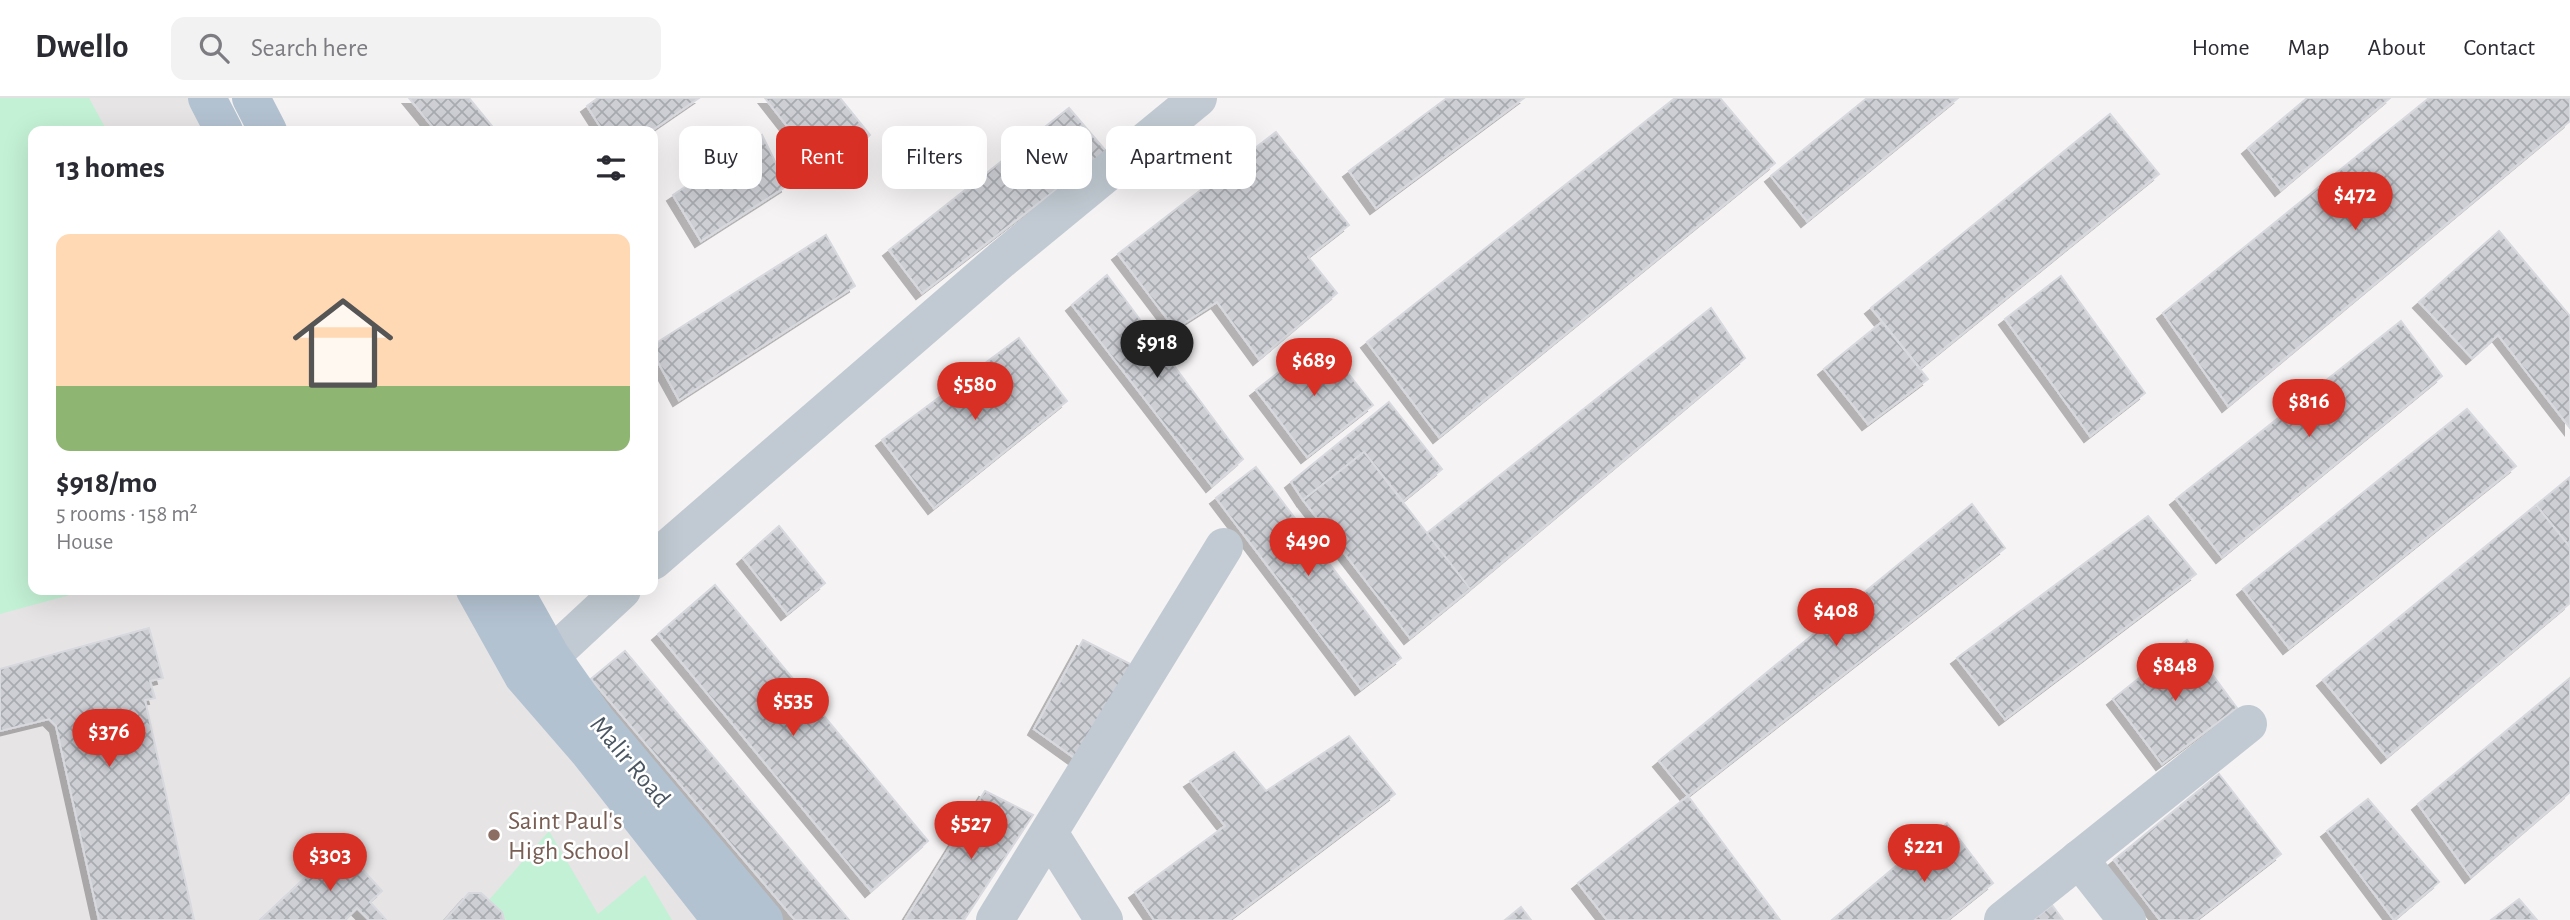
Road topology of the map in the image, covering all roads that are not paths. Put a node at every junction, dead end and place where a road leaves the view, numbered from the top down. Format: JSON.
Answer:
{"nodes":[{"id":1,"x":207,"y":98,"type":"edge"},
{"id":2,"x":251,"y":98,"type":"edge"},
{"id":3,"x":1198,"y":98,"type":"edge"},
{"id":4,"x":221,"y":126,"type":"edge"},
{"id":5,"x":265,"y":126,"type":"edge"},
{"id":6,"x":1224,"y":547,"type":"dead end"},
{"id":7,"x":658,"y":557,"type":"edge"},
{"id":8,"x":478,"y":595,"type":"edge"},
{"id":9,"x":517,"y":595,"type":"edge"},
{"id":10,"x":617,"y":595,"type":"edge"},
{"id":11,"x":551,"y":656,"type":"junction"},
{"id":12,"x":2248,"y":724,"type":"dead end"},
{"id":13,"x":1049,"y":832,"type":"junction"},
{"id":14,"x":2079,"y":859,"type":"junction"},
{"id":15,"x":720,"y":920,"type":"edge"},
{"id":16,"x":764,"y":920,"type":"edge"},
{"id":17,"x":995,"y":920,"type":"edge"},
{"id":18,"x":1104,"y":920,"type":"edge"},
{"id":19,"x":2003,"y":920,"type":"edge"},
{"id":20,"x":2127,"y":920,"type":"edge"}],
"edges":[{"from":1,"to":4,"type":"main road"},
{"from":2,"to":5,"type":"main road"},
{"from":3,"to":7,"type":"lane"},
{"from":6,"to":13,"type":"lane"},
{"from":8,"to":15,"type":"main road","name":"Malir Road"},
{"from":9,"to":11,"type":"main road","name":"Malir Road"},
{"from":10,"to":11,"type":"lane"},
{"from":11,"to":16,"type":"main road","name":"Malir Road"},
{"from":12,"to":14,"type":"lane"},
{"from":13,"to":17,"type":"lane"},
{"from":13,"to":18,"type":"lane"},
{"from":14,"to":19,"type":"lane"},
{"from":14,"to":20,"type":"lane"}]}
